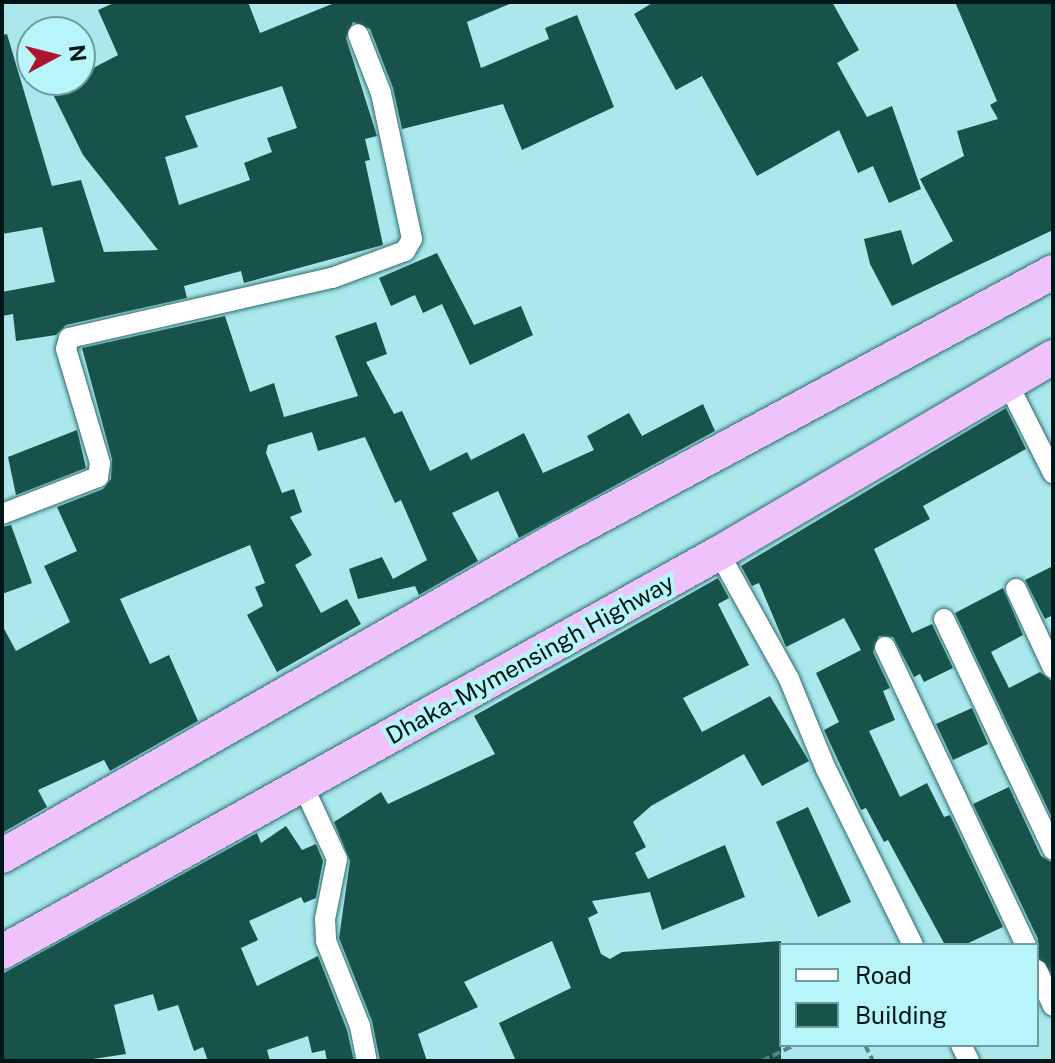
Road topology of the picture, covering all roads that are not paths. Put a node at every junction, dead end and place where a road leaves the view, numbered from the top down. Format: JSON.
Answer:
{"nodes":[{"id":1,"x":358,"y":34,"type":"dead end"},
{"id":2,"x":1053,"y":272,"type":"edge"},
{"id":3,"x":1053,"y":357,"type":"edge"},
{"id":4,"x":1008,"y":384,"type":"junction"},
{"id":5,"x":1053,"y":473,"type":"edge"},
{"id":6,"x":2,"y":514,"type":"edge"},
{"id":7,"x":719,"y":553,"type":"junction"},
{"id":8,"x":1016,"y":589,"type":"dead end"},
{"id":9,"x":944,"y":619,"type":"dead end"},
{"id":10,"x":885,"y":647,"type":"dead end"},
{"id":11,"x":1053,"y":668,"type":"edge"},
{"id":12,"x":304,"y":788,"type":"junction"},
{"id":13,"x":1053,"y":850,"type":"edge"},
{"id":14,"x":2,"y":856,"type":"edge"},
{"id":15,"x":912,"y":943,"type":"edge"},
{"id":16,"x":1025,"y":943,"type":"edge"},
{"id":17,"x":2,"y":952,"type":"edge"},
{"id":18,"x":1039,"y":974,"type":"edge"},
{"id":19,"x":1053,"y":1006,"type":"edge"},
{"id":20,"x":367,"y":1061,"type":"edge"}],
"edges":[{"from":1,"to":6,"type":"street"},
{"from":2,"to":14,"type":"highway"},
{"from":3,"to":4,"type":"highway","name":"Dhaka-Mymensingh Highway"},
{"from":4,"to":5,"type":"street"},
{"from":4,"to":7,"type":"highway","name":"Dhaka-Mymensingh Highway"},
{"from":7,"to":12,"type":"highway","name":"Dhaka-Mymensingh Highway"},
{"from":7,"to":15,"type":"street"},
{"from":8,"to":11,"type":"street"},
{"from":9,"to":13,"type":"street"},
{"from":10,"to":16,"type":"street"},
{"from":12,"to":17,"type":"highway","name":"Dhaka-Mymensingh Highway"},
{"from":12,"to":20,"type":"street"},
{"from":18,"to":19,"type":"street"}]}
